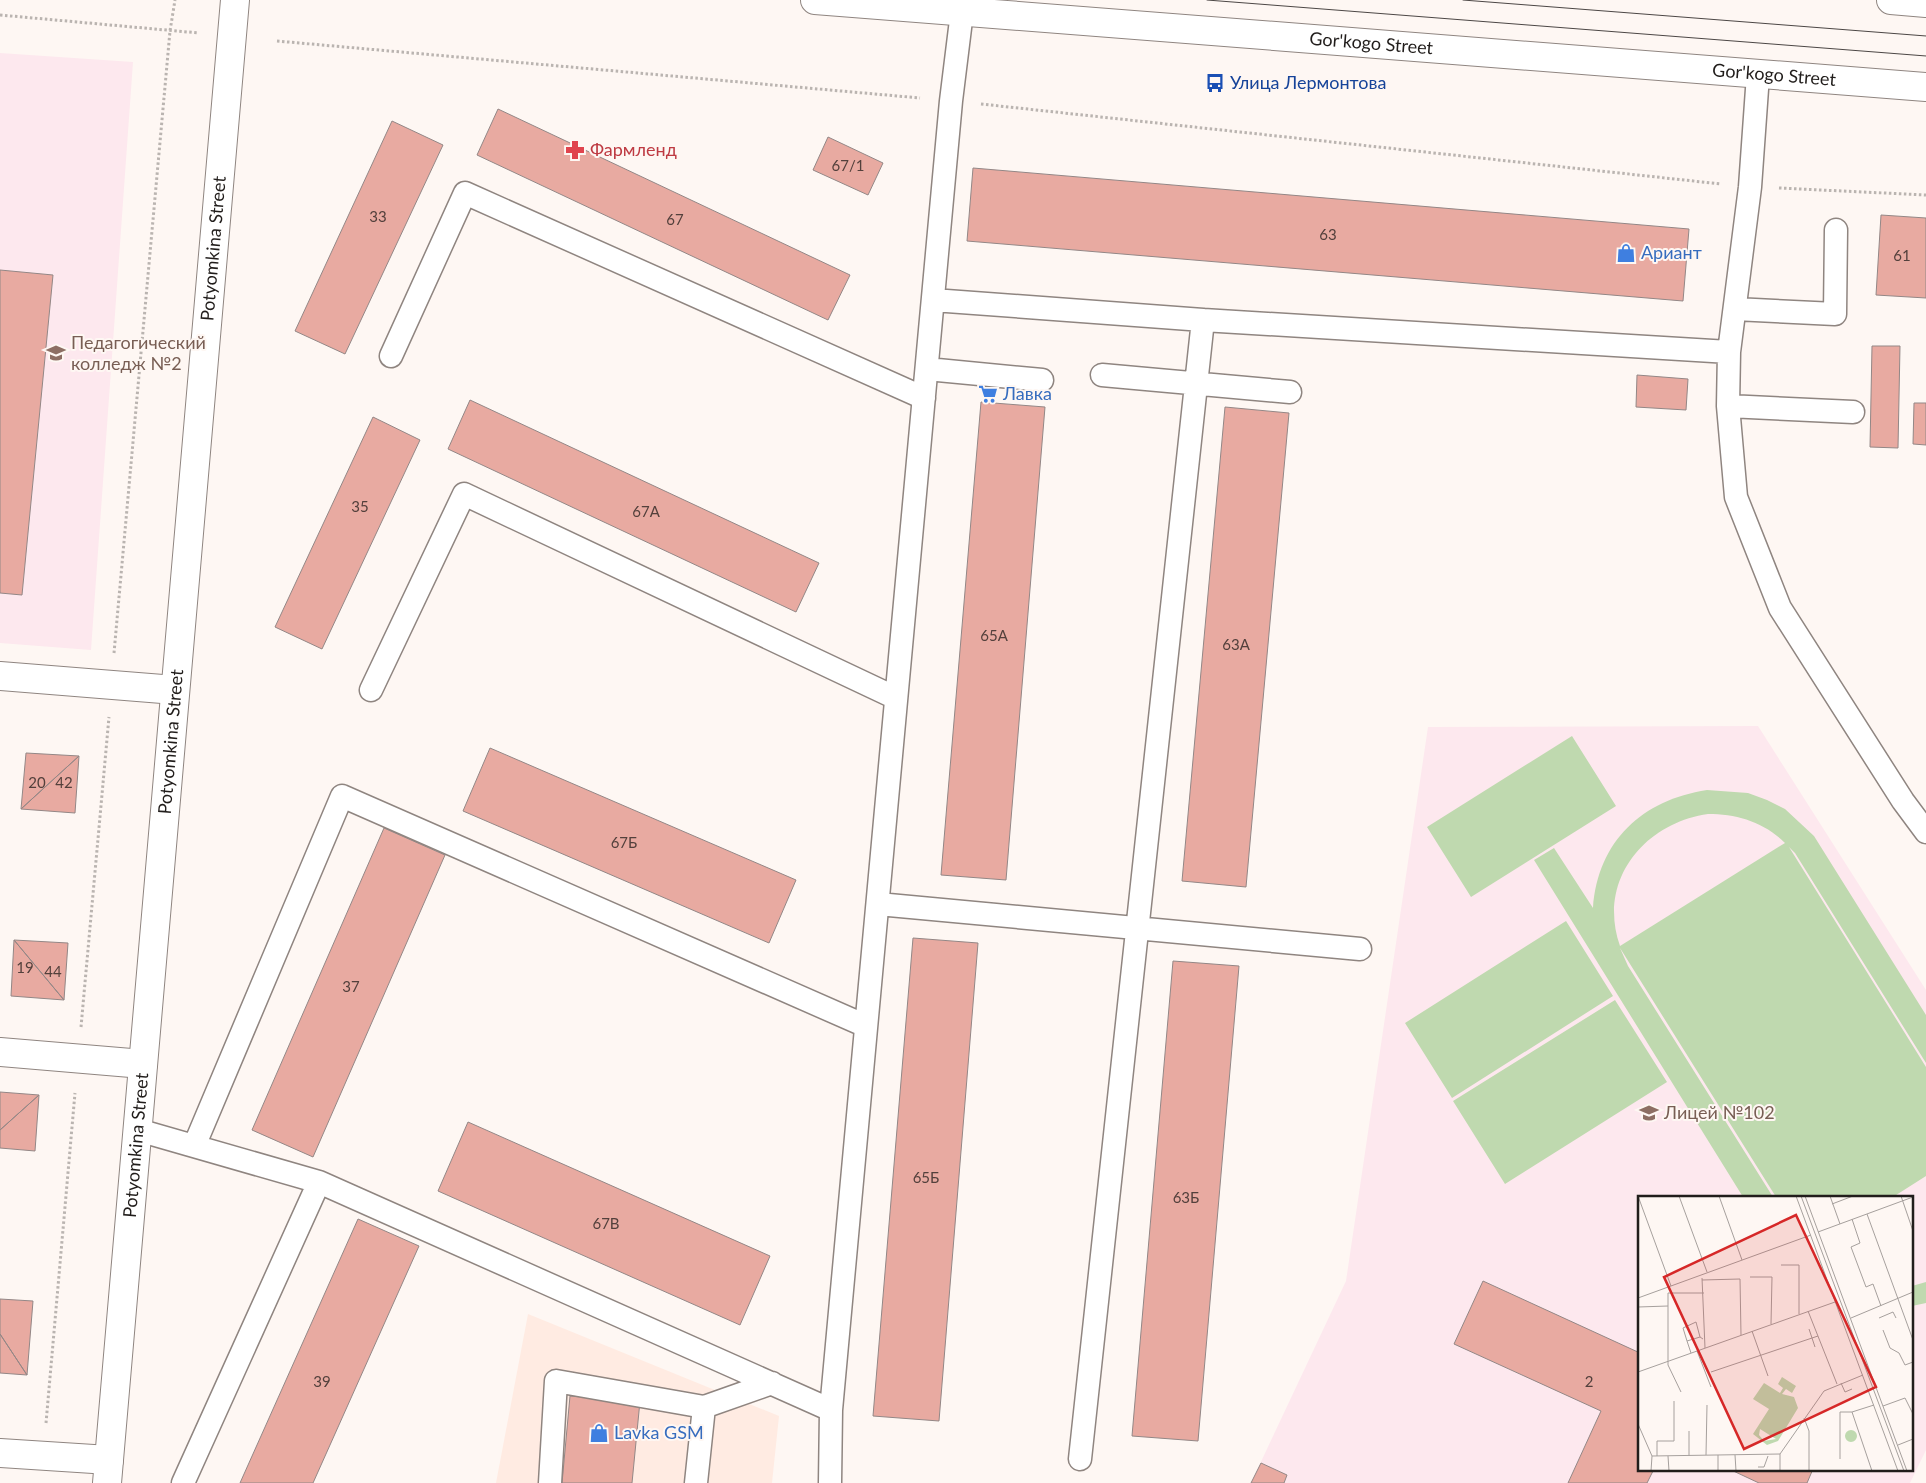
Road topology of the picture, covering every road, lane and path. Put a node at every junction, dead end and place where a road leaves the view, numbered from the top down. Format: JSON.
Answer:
{"nodes":[{"id":1,"x":175,"y":0,"type":"edge"},
{"id":2,"x":235,"y":0,"type":"edge"},
{"id":3,"x":815,"y":0,"type":"edge"},
{"id":4,"x":1891,"y":0,"type":"edge"},
{"id":5,"x":1926,"y":3,"type":"edge"},
{"id":6,"x":962,"y":12,"type":"junction"},
{"id":7,"x":0,"y":15,"type":"edge"},
{"id":8,"x":170,"y":31,"type":"junction"},
{"id":9,"x":200,"y":33,"type":"dead end"},
{"id":10,"x":277,"y":41,"type":"dead end"},
{"id":11,"x":1758,"y":75,"type":"junction"},
{"id":12,"x":1926,"y":87,"type":"edge"},
{"id":13,"x":951,"y":101,"type":"junction"},
{"id":14,"x":1750,"y":187,"type":"junction"},
{"id":15,"x":1926,"y":195,"type":"edge"},
{"id":16,"x":1836,"y":230,"type":"dead end"},
{"id":17,"x":933,"y":300,"type":"junction"},
{"id":18,"x":1735,"y":309,"type":"junction"},
{"id":19,"x":1203,"y":320,"type":"junction"},
{"id":20,"x":1729,"y":352,"type":"junction"},
{"id":21,"x":391,"y":356,"type":"dead end"},
{"id":22,"x":927,"y":369,"type":"junction"},
{"id":23,"x":1102,"y":375,"type":"dead end"},
{"id":24,"x":1042,"y":380,"type":"dead end"},
{"id":25,"x":1196,"y":383,"type":"junction"},
{"id":26,"x":1290,"y":392,"type":"dead end"},
{"id":27,"x":924,"y":398,"type":"junction"},
{"id":28,"x":1728,"y":406,"type":"junction"},
{"id":29,"x":1853,"y":412,"type":"dead end"},
{"id":30,"x":0,"y":676,"type":"edge"},
{"id":31,"x":111,"y":685,"type":"junction"},
{"id":32,"x":175,"y":690,"type":"junction"},
{"id":33,"x":371,"y":690,"type":"dead end"},
{"id":34,"x":896,"y":698,"type":"junction"},
{"id":35,"x":1903,"y":801,"type":"junction"},
{"id":36,"x":1926,"y":803,"type":"edge"},
{"id":37,"x":1926,"y":832,"type":"edge"},
{"id":38,"x":878,"y":904,"type":"junction"},
{"id":39,"x":1136,"y":929,"type":"junction"},
{"id":40,"x":1360,"y":949,"type":"dead end"},
{"id":41,"x":866,"y":1026,"type":"junction"},
{"id":42,"x":0,"y":1052,"type":"edge"},
{"id":43,"x":78,"y":1058,"type":"junction"},
{"id":44,"x":144,"y":1064,"type":"junction"},
{"id":45,"x":138,"y":1130,"type":"junction"},
{"id":46,"x":196,"y":1144,"type":"junction"},
{"id":47,"x":319,"y":1182,"type":"junction"},
{"id":48,"x":772,"y":1383,"type":"junction"},
{"id":49,"x":704,"y":1407,"type":"junction"},
{"id":50,"x":831,"y":1410,"type":"junction"},
{"id":51,"x":0,"y":1454,"type":"edge"},
{"id":52,"x":43,"y":1458,"type":"junction"},
{"id":53,"x":1080,"y":1459,"type":"dead end"},
{"id":54,"x":108,"y":1472,"type":"edge"},
{"id":55,"x":183,"y":1483,"type":"edge"},
{"id":56,"x":550,"y":1483,"type":"edge"},
{"id":57,"x":696,"y":1483,"type":"edge"},
{"id":58,"x":830,"y":1483,"type":"edge"}],
"edges":[{"from":1,"to":8,"type":"path"},
{"from":2,"to":32,"type":"street","name":"Potyomkina Street"},
{"from":3,"to":6,"type":"street","name":"Gor'kogo Street"},
{"from":4,"to":5,"type":"street"},
{"from":6,"to":11,"type":"street","name":"Gor'kogo Street"},
{"from":6,"to":13,"type":"lane"},
{"from":7,"to":8,"type":"path"},
{"from":8,"to":9,"type":"path"},
{"from":8,"to":31,"type":"path"},
{"from":10,"to":13,"type":"path"},
{"from":11,"to":12,"type":"street","name":"Gor'kogo Street"},
{"from":11,"to":14,"type":"lane"},
{"from":13,"to":14,"type":"path"},
{"from":13,"to":17,"type":"lane"},
{"from":14,"to":15,"type":"path"},
{"from":14,"to":18,"type":"lane"},
{"from":16,"to":18,"type":"lane"},
{"from":17,"to":19,"type":"lane"},
{"from":17,"to":22,"type":"lane"},
{"from":18,"to":20,"type":"lane"},
{"from":19,"to":20,"type":"lane"},
{"from":19,"to":25,"type":"lane"},
{"from":20,"to":28,"type":"lane"},
{"from":21,"to":27,"type":"lane"},
{"from":22,"to":24,"type":"lane"},
{"from":22,"to":27,"type":"lane"},
{"from":23,"to":25,"type":"lane"},
{"from":25,"to":26,"type":"lane"},
{"from":25,"to":39,"type":"lane"},
{"from":27,"to":34,"type":"lane"},
{"from":28,"to":29,"type":"lane"},
{"from":28,"to":35,"type":"lane"},
{"from":30,"to":31,"type":"street"},
{"from":31,"to":32,"type":"street"},
{"from":31,"to":43,"type":"path"},
{"from":32,"to":44,"type":"street","name":"Potyomkina Street"},
{"from":33,"to":34,"type":"lane"},
{"from":34,"to":38,"type":"lane"},
{"from":35,"to":36,"type":"lane"},
{"from":35,"to":37,"type":"lane"},
{"from":38,"to":39,"type":"lane"},
{"from":38,"to":41,"type":"lane"},
{"from":39,"to":40,"type":"lane"},
{"from":39,"to":53,"type":"lane"},
{"from":41,"to":46,"type":"lane"},
{"from":41,"to":50,"type":"lane"},
{"from":42,"to":43,"type":"street"},
{"from":43,"to":44,"type":"street"},
{"from":43,"to":52,"type":"path"},
{"from":44,"to":45,"type":"street","name":"Potyomkina Street"},
{"from":45,"to":46,"type":"lane"},
{"from":45,"to":54,"type":"street","name":"Potyomkina Street"},
{"from":46,"to":47,"type":"lane"},
{"from":47,"to":48,"type":"lane"},
{"from":47,"to":55,"type":"lane"},
{"from":48,"to":49,"type":"lane"},
{"from":48,"to":50,"type":"lane"},
{"from":49,"to":56,"type":"lane"},
{"from":49,"to":57,"type":"lane"},
{"from":50,"to":58,"type":"lane"},
{"from":51,"to":52,"type":"street"},
{"from":52,"to":54,"type":"street"}]}
